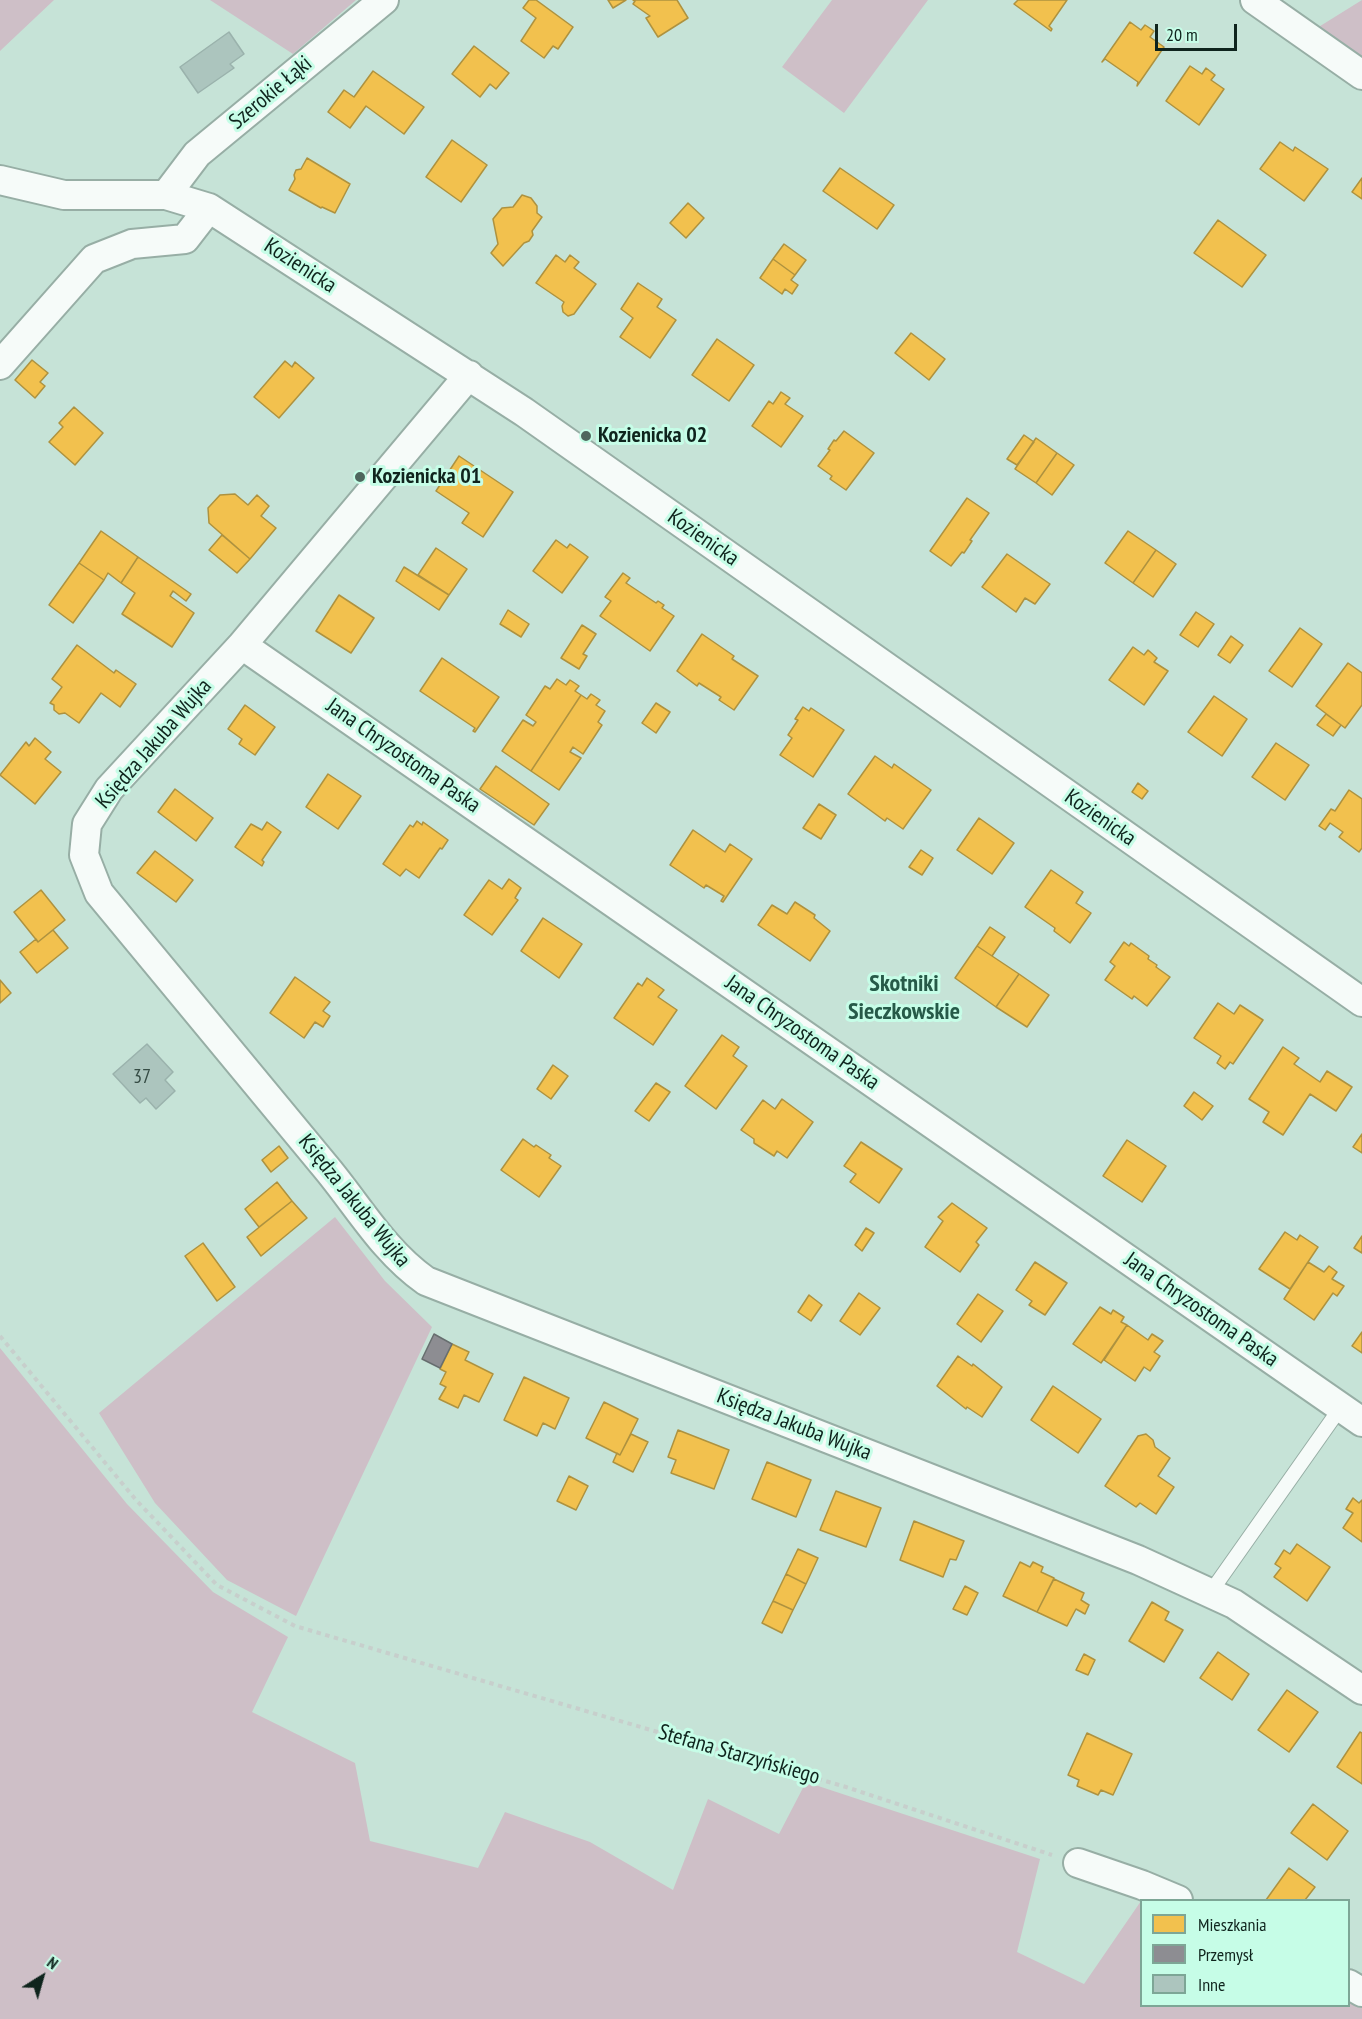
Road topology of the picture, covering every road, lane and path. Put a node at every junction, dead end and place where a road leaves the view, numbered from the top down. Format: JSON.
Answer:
{"nodes":[{"id":1,"x":384,"y":0,"type":"edge"},
{"id":2,"x":1255,"y":0,"type":"edge"},
{"id":3,"x":1362,"y":75,"type":"edge"},
{"id":4,"x":0,"y":180,"type":"edge"},
{"id":5,"x":166,"y":195,"type":"junction"},
{"id":6,"x":208,"y":208,"type":"junction"},
{"id":7,"x":0,"y":365,"type":"edge"},
{"id":8,"x":470,"y":375,"type":"junction"},
{"id":9,"x":242,"y":645,"type":"junction"},
{"id":10,"x":1362,"y":1002,"type":"edge"},
{"id":11,"x":0,"y":1336,"type":"edge"},
{"id":12,"x":1352,"y":1415,"type":"edge"},
{"id":13,"x":1210,"y":1593,"type":"junction"},
{"id":14,"x":1362,"y":1690,"type":"edge"},
{"id":15,"x":1078,"y":1863,"type":"joint"},
{"id":16,"x":1176,"y":1899,"type":"edge"}],
"edges":[{"from":1,"to":5,"type":"street","name":"Szerokie Łąki"},
{"from":2,"to":3,"type":"street"},
{"from":4,"to":5,"type":"street","name":"Kozienicka"},
{"from":5,"to":6,"type":"street","name":"Kozienicka"},
{"from":6,"to":7,"type":"street"},
{"from":6,"to":8,"type":"street","name":"Kozienicka"},
{"from":8,"to":9,"type":"street","name":"Księdza Jakuba Wujka"},
{"from":8,"to":10,"type":"street","name":"Kozienicka"},
{"from":9,"to":12,"type":"street","name":"Jana Chryzostoma Paska"},
{"from":9,"to":13,"type":"street","name":"Księdza Jakuba Wujka"},
{"from":11,"to":15,"type":"path","name":"Stefana Starzyńskiego"},
{"from":12,"to":13,"type":"lane"},
{"from":13,"to":14,"type":"street","name":"Księdza Jakuba Wujka"},
{"from":15,"to":16,"type":"street"}]}
